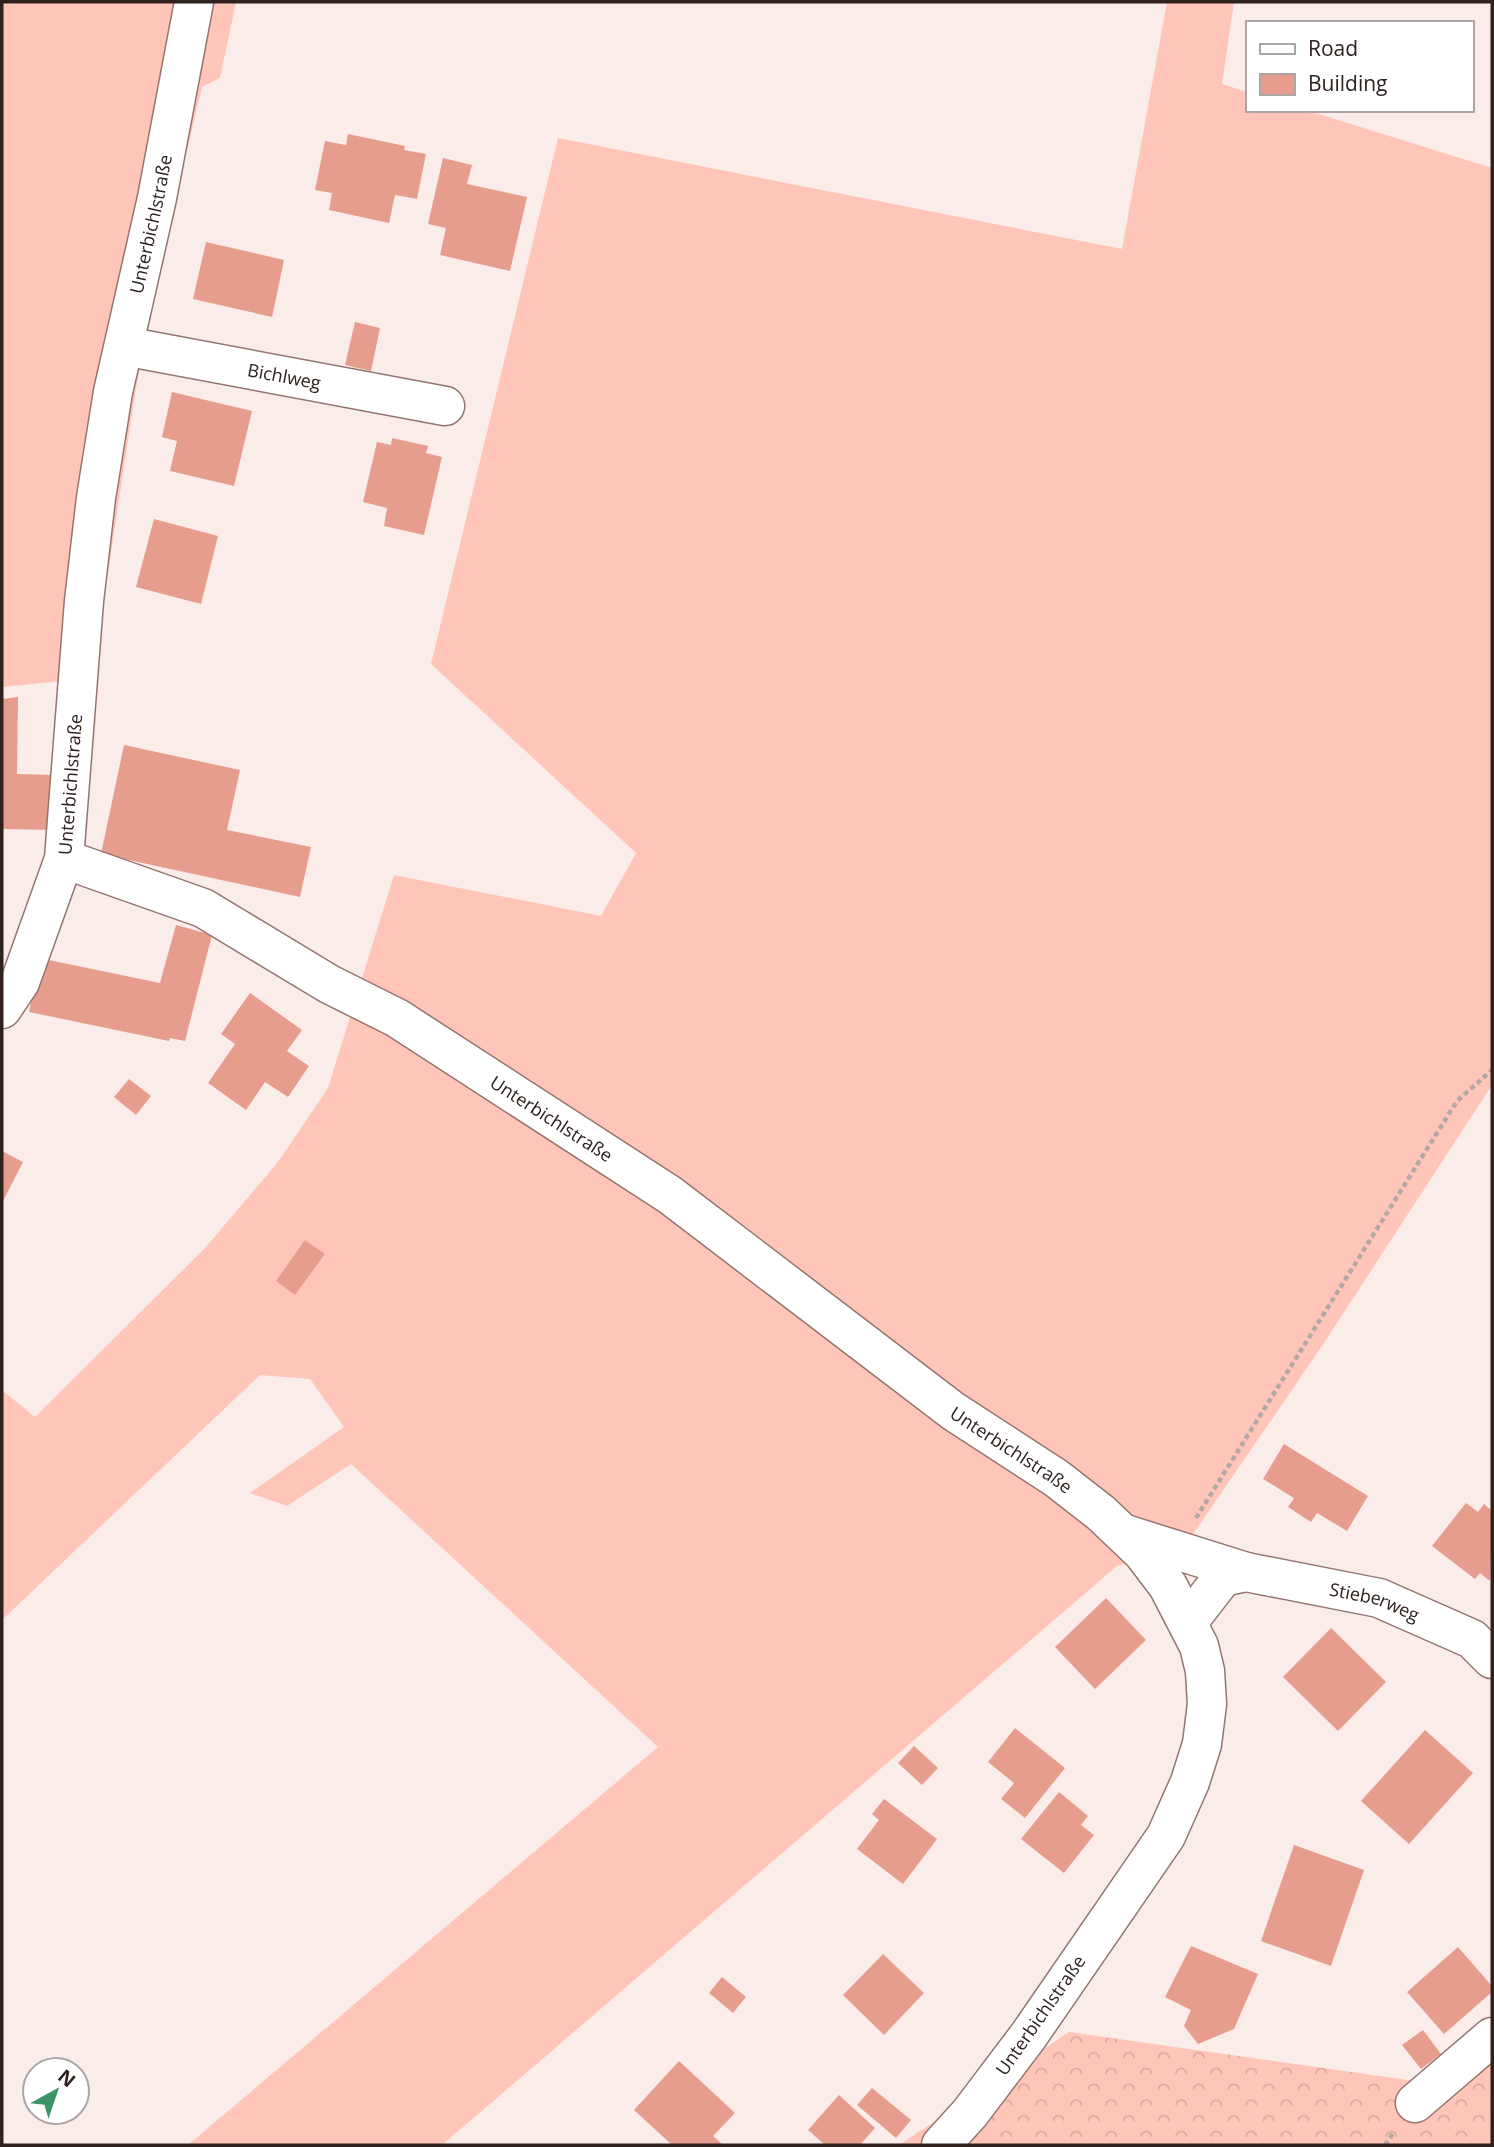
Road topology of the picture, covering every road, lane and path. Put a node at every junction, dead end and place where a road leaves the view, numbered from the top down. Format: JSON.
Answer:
{"nodes":[{"id":1,"x":194,"y":2,"type":"edge"},
{"id":2,"x":124,"y":346,"type":"junction"},
{"id":3,"x":445,"y":406,"type":"dead end"},
{"id":4,"x":64,"y":859,"type":"junction"},
{"id":5,"x":2,"y":1009,"type":"edge"},
{"id":6,"x":1492,"y":1070,"type":"edge"},
{"id":7,"x":1122,"y":1534,"type":"junction"},
{"id":8,"x":1177,"y":1549,"type":"junction"},
{"id":9,"x":1246,"y":1572,"type":"junction"},
{"id":10,"x":1188,"y":1622,"type":"junction"},
{"id":11,"x":1492,"y":1659,"type":"edge"},
{"id":12,"x":1492,"y":2037,"type":"edge"},
{"id":13,"x":1415,"y":2103,"type":"dead end"},
{"id":14,"x":941,"y":2145,"type":"edge"}],
"edges":[{"from":1,"to":2,"type":"street","name":"Unterbichlstraße"},
{"from":2,"to":3,"type":"street","name":"Bichlweg"},
{"from":2,"to":4,"type":"street","name":"Unterbichlstraße"},
{"from":4,"to":5,"type":"street"},
{"from":4,"to":7,"type":"street","name":"Unterbichlstraße"},
{"from":6,"to":8,"type":"path"},
{"from":7,"to":8,"type":"street","name":"Stieberweg"},
{"from":7,"to":10,"type":"street","name":"Unterbichlstraße"},
{"from":8,"to":9,"type":"street","name":"Stieberweg"},
{"from":9,"to":10,"type":"street"},
{"from":9,"to":11,"type":"street","name":"Stieberweg"},
{"from":10,"to":14,"type":"street","name":"Unterbichlstraße"},
{"from":12,"to":13,"type":"street"}]}
